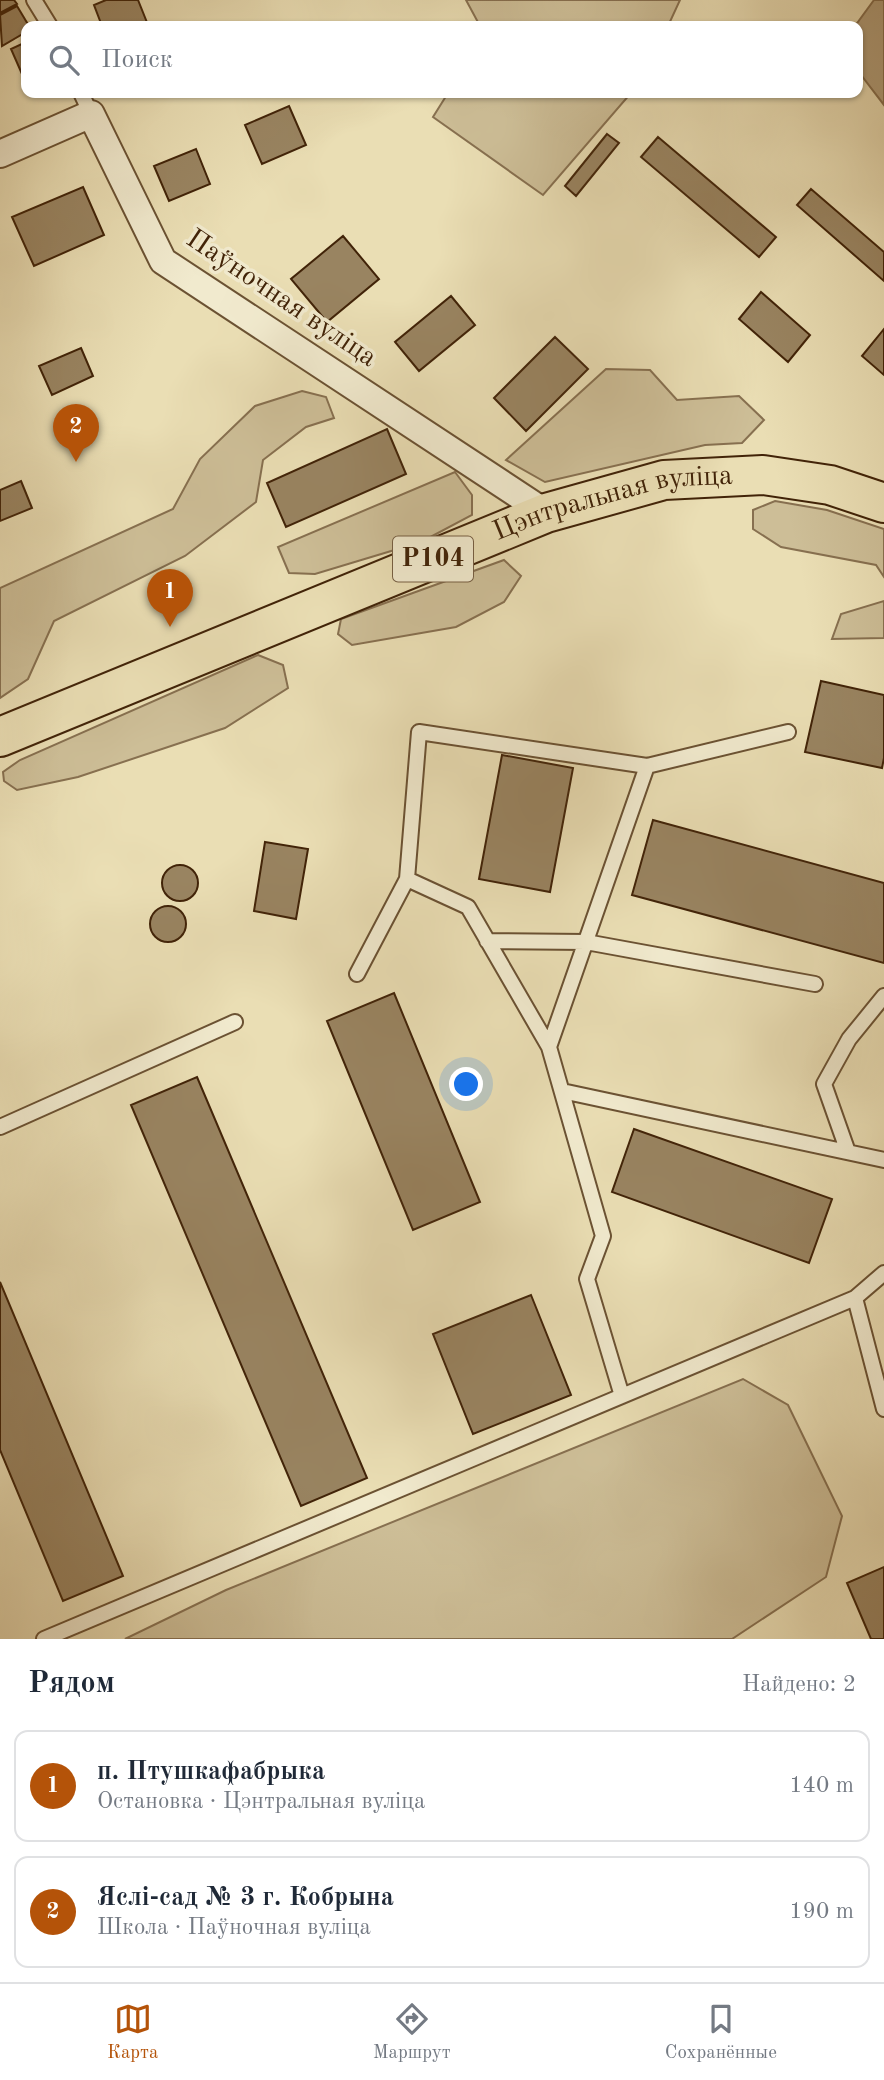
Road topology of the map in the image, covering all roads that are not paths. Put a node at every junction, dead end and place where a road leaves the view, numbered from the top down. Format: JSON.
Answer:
{"nodes":[{"id":1,"x":34,"y":0,"type":"edge"},
{"id":2,"x":47,"y":21,"type":"edge"},
{"id":3,"x":86,"y":103,"type":"edge"},
{"id":4,"x":0,"y":154,"type":"edge"},
{"id":5,"x":884,"y":503,"type":"edge"},
{"id":6,"x":546,"y":513,"type":"junction"},
{"id":7,"x":788,"y":732,"type":"dead end"},
{"id":8,"x":0,"y":737,"type":"edge"},
{"id":9,"x":647,"y":766,"type":"junction"},
{"id":10,"x":407,"y":879,"type":"junction"},
{"id":11,"x":487,"y":941,"type":"junction"},
{"id":12,"x":586,"y":942,"type":"junction"},
{"id":13,"x":357,"y":974,"type":"dead end"},
{"id":14,"x":815,"y":984,"type":"dead end"},
{"id":15,"x":884,"y":996,"type":"edge"},
{"id":16,"x":234,"y":1022,"type":"dead end"},
{"id":17,"x":549,"y":1047,"type":"junction"},
{"id":18,"x":562,"y":1091,"type":"junction"},
{"id":19,"x":0,"y":1127,"type":"edge"},
{"id":20,"x":848,"y":1152,"type":"junction"},
{"id":21,"x":884,"y":1160,"type":"edge"},
{"id":22,"x":884,"y":1273,"type":"edge"},
{"id":23,"x":855,"y":1298,"type":"junction"},
{"id":24,"x":622,"y":1396,"type":"junction"},
{"id":25,"x":884,"y":1409,"type":"edge"},
{"id":26,"x":44,"y":1639,"type":"edge"}],
"edges":[{"from":1,"to":2,"type":"lane"},
{"from":3,"to":4,"type":"street","name":"Паўночная вуліца"},
{"from":3,"to":6,"type":"street","name":"Паўночная вуліца"},
{"from":5,"to":6,"type":"main road","name":"Цэнтральная вуліца","number":"Р104"},
{"from":6,"to":8,"type":"main road","name":"Цэнтральная вуліца","number":"Р104"},
{"from":7,"to":9,"type":"lane"},
{"from":9,"to":10,"type":"lane"},
{"from":9,"to":12,"type":"lane"},
{"from":10,"to":11,"type":"lane"},
{"from":10,"to":13,"type":"lane"},
{"from":11,"to":12,"type":"lane"},
{"from":11,"to":17,"type":"lane"},
{"from":12,"to":14,"type":"lane"},
{"from":12,"to":17,"type":"lane"},
{"from":15,"to":20,"type":"lane"},
{"from":16,"to":19,"type":"lane"},
{"from":17,"to":18,"type":"lane"},
{"from":18,"to":20,"type":"lane"},
{"from":18,"to":24,"type":"lane"},
{"from":20,"to":21,"type":"lane"},
{"from":22,"to":23,"type":"lane"},
{"from":23,"to":24,"type":"lane"},
{"from":23,"to":25,"type":"lane"},
{"from":24,"to":26,"type":"lane"}]}
